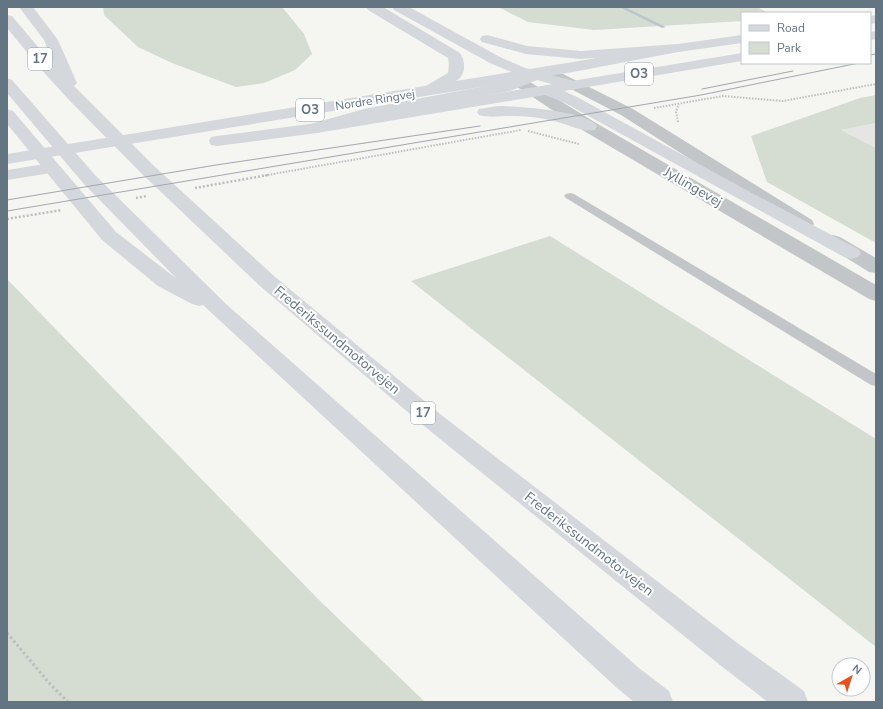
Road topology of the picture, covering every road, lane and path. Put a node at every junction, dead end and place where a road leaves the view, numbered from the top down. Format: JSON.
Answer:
{"nodes":[{"id":1,"x":26,"y":7,"type":"edge"},
{"id":2,"x":373,"y":7,"type":"edge"},
{"id":3,"x":386,"y":7,"type":"edge"},
{"id":4,"x":399,"y":7,"type":"edge"},
{"id":5,"x":426,"y":7,"type":"edge"},
{"id":6,"x":446,"y":18,"type":"dead end"},
{"id":7,"x":7,"y":19,"type":"edge"},
{"id":8,"x":473,"y":32,"type":"dead end"},
{"id":9,"x":487,"y":39,"type":"junction"},
{"id":10,"x":741,"y":39,"type":"edge"},
{"id":11,"x":678,"y":48,"type":"junction"},
{"id":12,"x":741,"y":57,"type":"edge"},
{"id":13,"x":532,"y":80,"type":"junction"},
{"id":14,"x":7,"y":83,"type":"edge"},
{"id":15,"x":876,"y":84,"type":"edge"},
{"id":16,"x":573,"y":85,"type":"junction"},
{"id":17,"x":430,"y":90,"type":"junction"},
{"id":18,"x":75,"y":97,"type":"junction"},
{"id":19,"x":627,"y":112,"type":"junction"},
{"id":20,"x":7,"y":114,"type":"edge"},
{"id":21,"x":589,"y":126,"type":"junction"},
{"id":22,"x":317,"y":128,"type":"junction"},
{"id":23,"x":530,"y":128,"type":"dead end"},
{"id":24,"x":524,"y":129,"type":"junction"},
{"id":25,"x":581,"y":144,"type":"dead end"},
{"id":26,"x":7,"y":159,"type":"edge"},
{"id":27,"x":7,"y":175,"type":"edge"},
{"id":28,"x":238,"y":180,"type":"dead end"},
{"id":29,"x":570,"y":196,"type":"dead end"},
{"id":30,"x":26,"y":216,"type":"dead end"},
{"id":31,"x":7,"y":219,"type":"edge"},
{"id":32,"x":850,"y":253,"type":"junction"},
{"id":33,"x":876,"y":267,"type":"edge"},
{"id":34,"x":876,"y":294,"type":"edge"},
{"id":35,"x":218,"y":309,"type":"junction"},
{"id":36,"x":876,"y":381,"type":"edge"},
{"id":37,"x":7,"y":633,"type":"edge"},
{"id":38,"x":68,"y":702,"type":"edge"},
{"id":39,"x":658,"y":702,"type":"edge"},
{"id":40,"x":793,"y":702,"type":"edge"}],
"edges":[{"from":1,"to":18,"type":"main road"},
{"from":2,"to":17,"type":"main road"},
{"from":3,"to":13,"type":"main road"},
{"from":4,"to":13,"type":"main road"},
{"from":5,"to":6,"type":"main road"},
{"from":7,"to":18,"type":"main road","name":"Frederikssundmotorvejen","number":"17"},
{"from":8,"to":9,"type":"main road"},
{"from":9,"to":11,"type":"main road","number":"O3"},
{"from":9,"to":13,"type":"main road"},
{"from":10,"to":11,"type":"main road","name":"Nordre Ringvej","number":"O3"},
{"from":11,"to":13,"type":"main road","name":"Nordre Ringvej","number":"O3"},
{"from":12,"to":16,"type":"main road","name":"Nordre Ringvej","number":"O3"},
{"from":13,"to":16,"type":"main road","name":"Nordre Ringvej","number":"O3"},
{"from":13,"to":17,"type":"main road","name":"Nordre Ringvej","number":"O3"},
{"from":13,"to":21,"type":"street","name":"Jyllingevej"},
{"from":13,"to":22,"type":"main road","name":"Nordre Ringvej","number":"O3"},
{"from":13,"to":32,"type":"main road"},
{"from":14,"to":35,"type":"main road"},
{"from":15,"to":19,"type":"path"},
{"from":16,"to":19,"type":"street","name":"Jyllingevej"},
{"from":17,"to":26,"type":"main road","name":"Nordre Ringvej","number":"O3"},
{"from":18,"to":40,"type":"main road","name":"Frederikssundmotorvejen","number":"17"},
{"from":19,"to":32,"type":"street","name":"Jyllingevej"},
{"from":20,"to":35,"type":"main road"},
{"from":21,"to":22,"type":"main road"},
{"from":21,"to":34,"type":"street","name":"Jyllingevej"},
{"from":22,"to":27,"type":"main road","name":"Nordre Ringvej","number":"O3"},
{"from":23,"to":24,"type":"path"},
{"from":24,"to":25,"type":"path"},
{"from":24,"to":28,"type":"path"},
{"from":29,"to":36,"type":"lane"},
{"from":30,"to":31,"type":"path"},
{"from":32,"to":33,"type":"street","name":"Jyllingevej"},
{"from":35,"to":39,"type":"main road"},
{"from":37,"to":38,"type":"path"}]}
